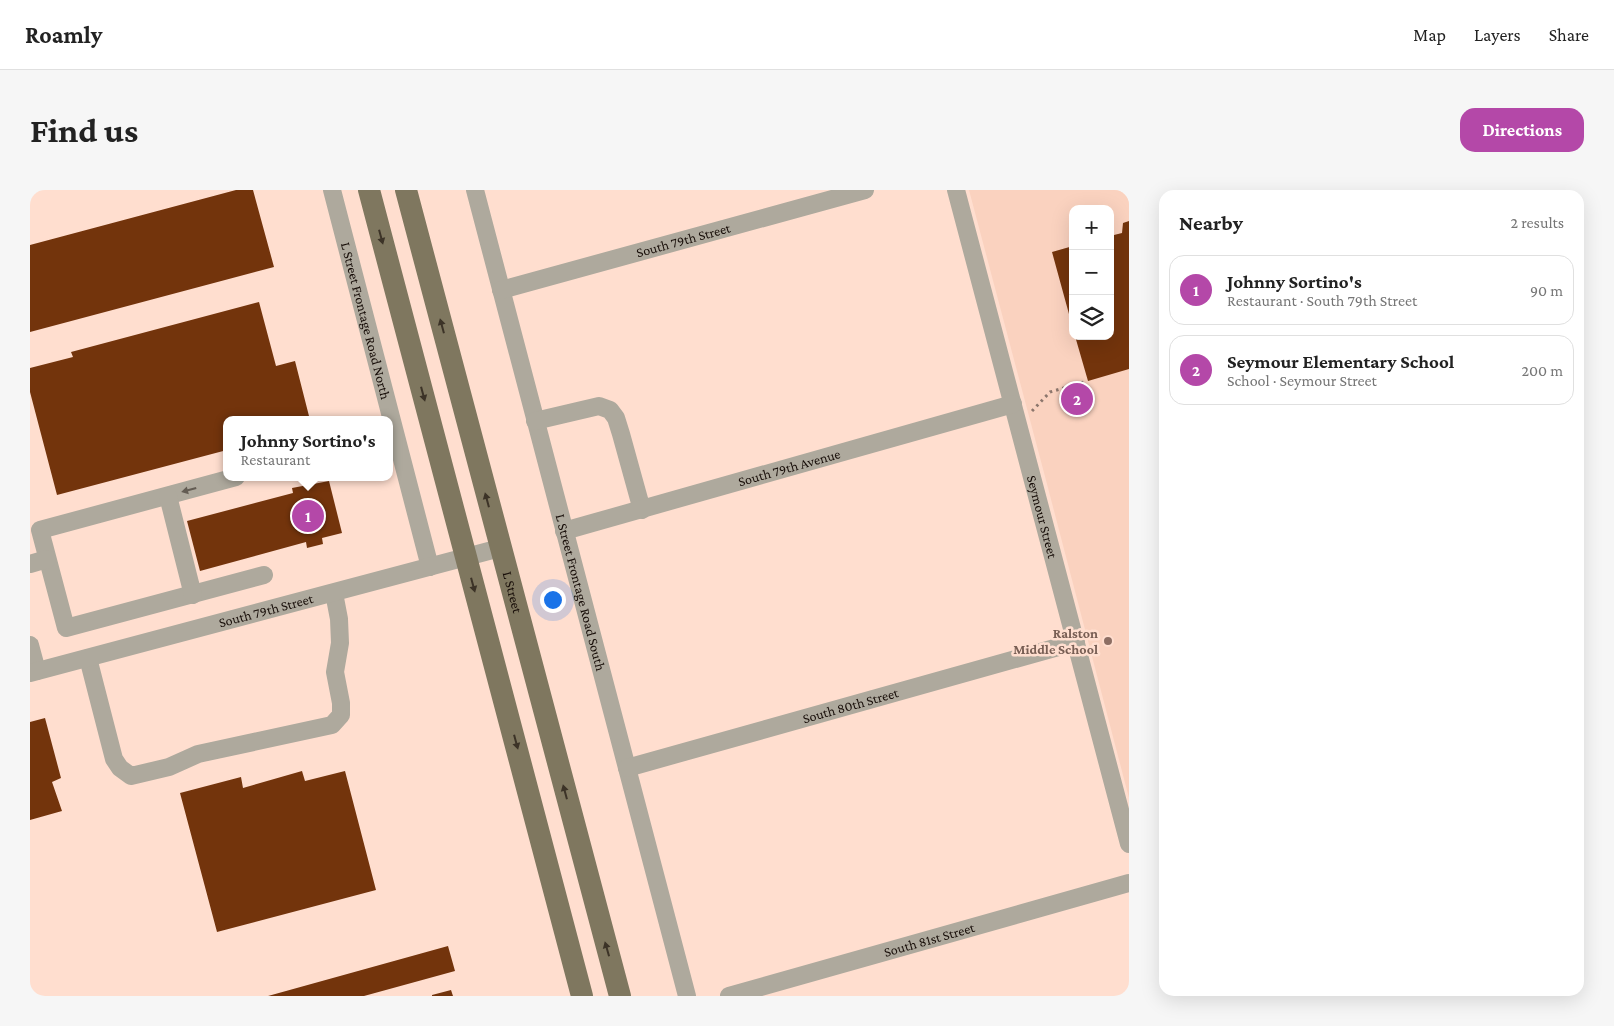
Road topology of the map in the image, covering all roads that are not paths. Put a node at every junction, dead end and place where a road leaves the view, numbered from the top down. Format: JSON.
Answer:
{"nodes":[{"id":1,"x":332,"y":190,"type":"edge"},
{"id":2,"x":369,"y":190,"type":"edge"},
{"id":3,"x":406,"y":190,"type":"edge"},
{"id":4,"x":475,"y":190,"type":"edge"},
{"id":5,"x":866,"y":190,"type":"edge"},
{"id":6,"x":956,"y":190,"type":"edge"},
{"id":7,"x":501,"y":290,"type":"junction"},
{"id":8,"x":1013,"y":404,"type":"junction"},
{"id":9,"x":388,"y":416,"type":"edge"},
{"id":10,"x":535,"y":421,"type":"junction"},
{"id":11,"x":393,"y":436,"type":"edge"},
{"id":12,"x":223,"y":481,"type":"edge"},
{"id":13,"x":168,"y":496,"type":"junction"},
{"id":14,"x":642,"y":510,"type":"junction"},
{"id":15,"x":564,"y":531,"type":"junction"},
{"id":16,"x":500,"y":548,"type":"junction"},
{"id":17,"x":466,"y":557,"type":"junction"},
{"id":18,"x":38,"y":561,"type":"edge"},
{"id":19,"x":430,"y":567,"type":"junction"},
{"id":20,"x":264,"y":575,"type":"dead end"},
{"id":21,"x":334,"y":593,"type":"junction"},
{"id":22,"x":193,"y":595,"type":"junction"},
{"id":23,"x":1076,"y":642,"type":"junction"},
{"id":24,"x":30,"y":645,"type":"edge"},
{"id":25,"x":88,"y":658,"type":"junction"},
{"id":26,"x":33,"y":672,"type":"edge"},
{"id":27,"x":627,"y":768,"type":"junction"},
{"id":28,"x":1129,"y":844,"type":"edge"},
{"id":29,"x":1129,"y":883,"type":"edge"},
{"id":30,"x":582,"y":996,"type":"edge"},
{"id":31,"x":620,"y":996,"type":"edge"},
{"id":32,"x":687,"y":996,"type":"edge"},
{"id":33,"x":729,"y":996,"type":"edge"}],
"edges":[{"from":1,"to":9,"type":"street","name":"L Street Frontage Road North"},
{"from":2,"to":17,"type":"main road","one_way":true},
{"from":16,"to":3,"type":"main road","name":"L Street","one_way":true},
{"from":4,"to":7,"type":"street","name":"L Street Frontage Road South"},
{"from":5,"to":7,"type":"street","name":"South 79th Street"},
{"from":6,"to":8,"type":"street","name":"Seymour Street"},
{"from":7,"to":10,"type":"street","name":"L Street Frontage Road South"},
{"from":8,"to":14,"type":"street","name":"South 79th Avenue"},
{"from":8,"to":23,"type":"street","name":"Seymour Street"},
{"from":10,"to":14,"type":"street"},
{"from":10,"to":15,"type":"street","name":"L Street Frontage Road South"},
{"from":11,"to":19,"type":"street","name":"L Street Frontage Road North"},
{"from":12,"to":13,"type":"street","one_way":true},
{"from":13,"to":18,"type":"street"},
{"from":13,"to":22,"type":"street"},
{"from":14,"to":15,"type":"street","name":"South 79th Avenue"},
{"from":15,"to":27,"type":"street","name":"L Street Frontage Road South"},
{"from":16,"to":17,"type":"street","name":"South 79th Street"},
{"from":31,"to":16,"type":"main road","name":"L Street","one_way":true},
{"from":17,"to":19,"type":"street","name":"South 79th Street"},
{"from":17,"to":30,"type":"main road","one_way":true},
{"from":18,"to":22,"type":"street"},
{"from":19,"to":21,"type":"street","name":"South 79th Street"},
{"from":20,"to":22,"type":"street"},
{"from":21,"to":25,"type":"street","name":"South 79th Street"},
{"from":21,"to":25,"type":"street"},
{"from":23,"to":27,"type":"street","name":"South 80th Street"},
{"from":23,"to":28,"type":"street","name":"Seymour Street"},
{"from":24,"to":26,"type":"street"},
{"from":25,"to":26,"type":"street","name":"South 79th Street"},
{"from":27,"to":32,"type":"street","name":"L Street Frontage Road South"},
{"from":29,"to":33,"type":"street","name":"South 81st Street"}]}
